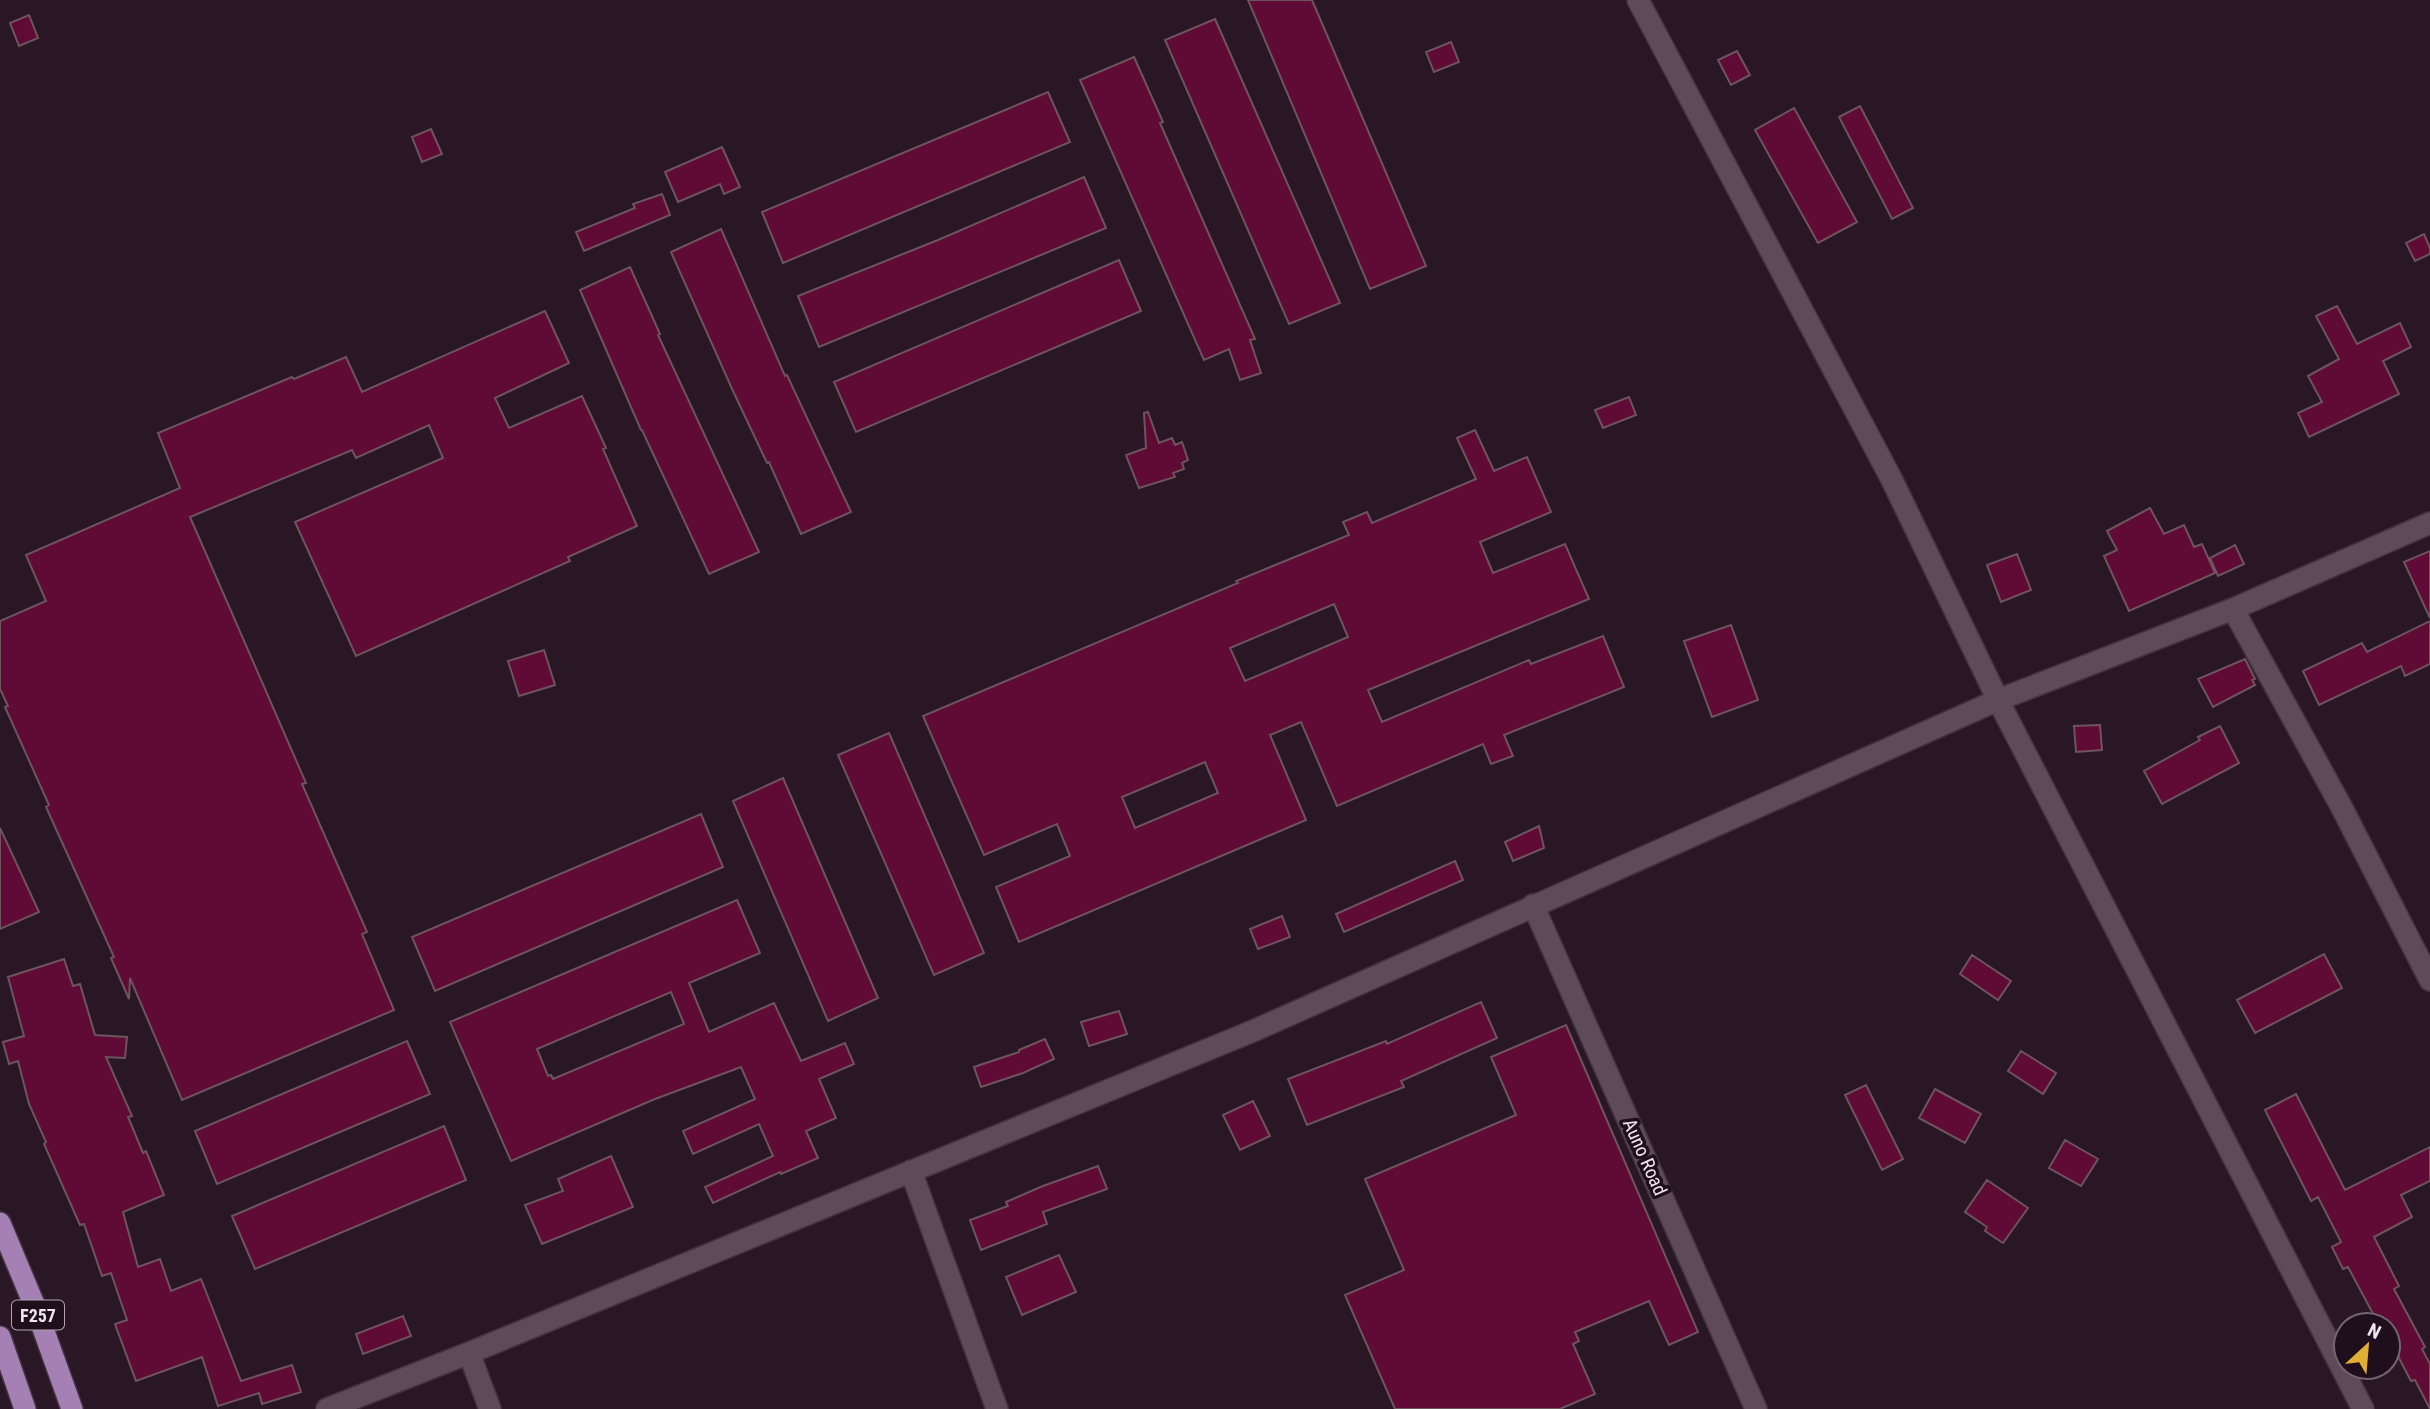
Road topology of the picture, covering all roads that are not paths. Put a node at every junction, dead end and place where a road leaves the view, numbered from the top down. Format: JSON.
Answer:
{"nodes":[{"id":1,"x":1638,"y":0,"type":"edge"},
{"id":2,"x":2430,"y":523,"type":"edge"},
{"id":3,"x":2233,"y":609,"type":"junction"},
{"id":4,"x":1998,"y":700,"type":"junction"},
{"id":5,"x":1533,"y":905,"type":"junction"},
{"id":6,"x":2430,"y":980,"type":"edge"},
{"id":7,"x":911,"y":1171,"type":"junction"},
{"id":8,"x":0,"y":1223,"type":"edge"},
{"id":9,"x":0,"y":1337,"type":"edge"},
{"id":10,"x":469,"y":1353,"type":"junction"},
{"id":11,"x":25,"y":1409,"type":"edge"},
{"id":12,"x":72,"y":1409,"type":"edge"},
{"id":13,"x":327,"y":1409,"type":"edge"},
{"id":14,"x":490,"y":1409,"type":"edge"},
{"id":15,"x":997,"y":1409,"type":"edge"},
{"id":16,"x":1756,"y":1409,"type":"edge"},
{"id":17,"x":2363,"y":1409,"type":"edge"}],
"edges":[{"from":1,"to":4,"type":"street"},
{"from":2,"to":3,"type":"street"},
{"from":3,"to":4,"type":"street"},
{"from":3,"to":6,"type":"street"},
{"from":4,"to":5,"type":"street"},
{"from":4,"to":17,"type":"street"},
{"from":5,"to":7,"type":"street"},
{"from":5,"to":16,"type":"street","name":"Auno Road"},
{"from":7,"to":10,"type":"street"},
{"from":7,"to":15,"type":"street"},
{"from":8,"to":12,"type":"main road","number":"F257"},
{"from":9,"to":11,"type":"main road","number":"F257"},
{"from":10,"to":13,"type":"street"},
{"from":10,"to":14,"type":"street"}]}
